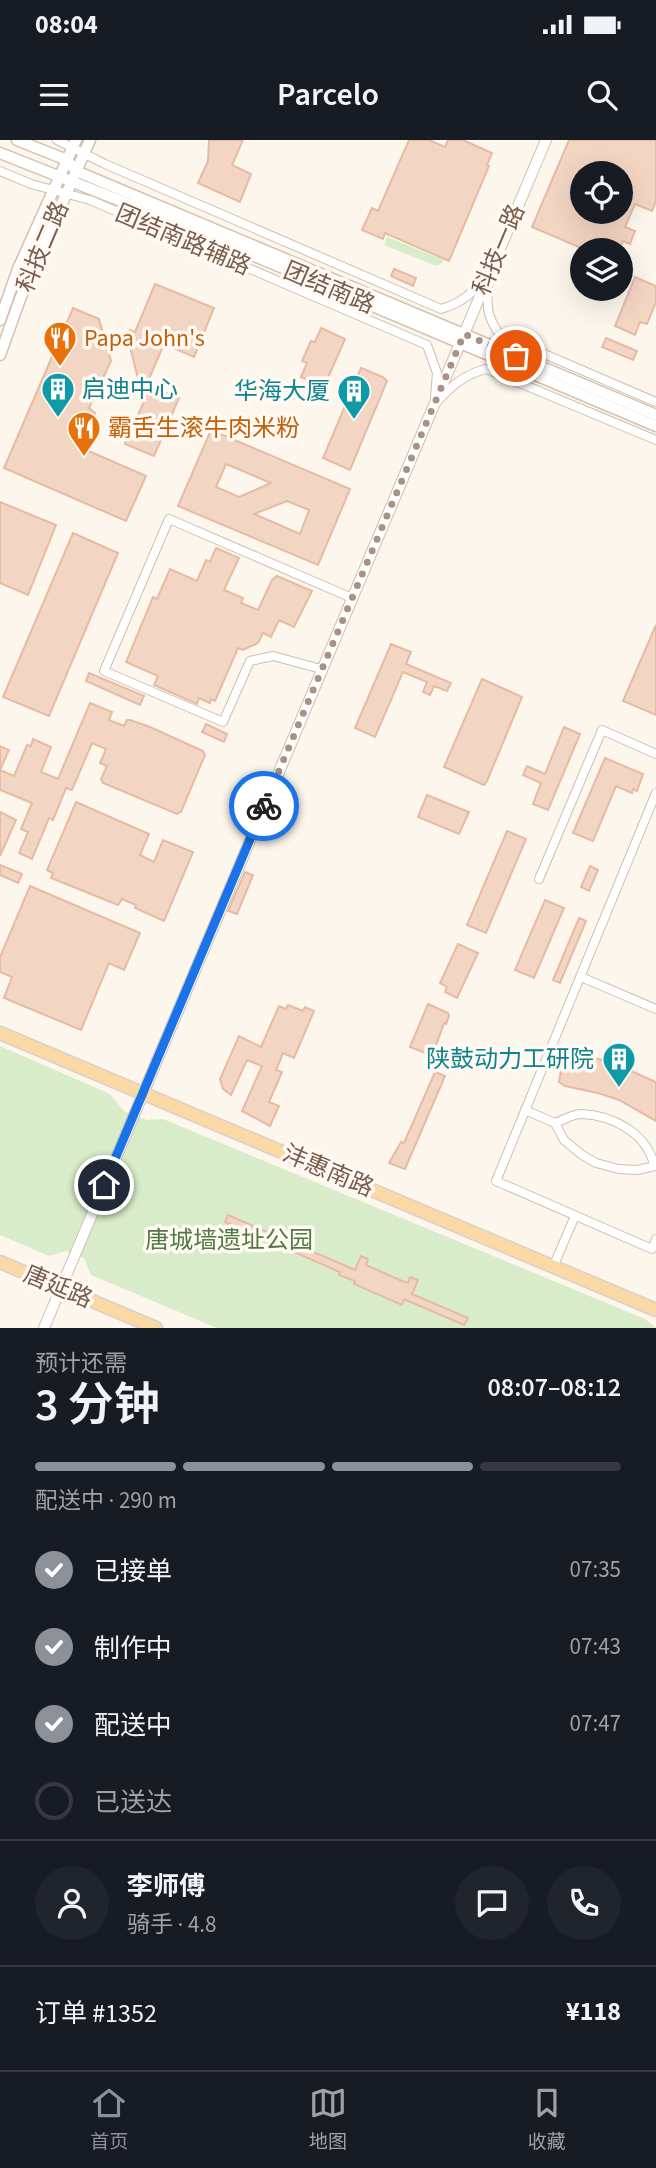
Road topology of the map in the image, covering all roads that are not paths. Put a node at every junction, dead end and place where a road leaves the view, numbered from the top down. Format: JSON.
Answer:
{"nodes":[{"id":1,"x":18,"y":140,"type":"edge"},
{"id":2,"x":57,"y":140,"type":"edge"},
{"id":3,"x":90,"y":140,"type":"edge"},
{"id":4,"x":546,"y":140,"type":"edge"},
{"id":5,"x":74,"y":144,"type":"edge"},
{"id":6,"x":0,"y":153,"type":"edge"},
{"id":7,"x":84,"y":154,"type":"junction"},
{"id":8,"x":67,"y":160,"type":"junction"},
{"id":9,"x":0,"y":171,"type":"edge"},
{"id":10,"x":58,"y":176,"type":"junction"},
{"id":11,"x":74,"y":176,"type":"junction"},
{"id":12,"x":52,"y":189,"type":"junction"},
{"id":13,"x":66,"y":193,"type":"junction"},
{"id":14,"x":489,"y":275,"type":"junction"},
{"id":15,"x":1,"y":313,"type":"edge"},
{"id":16,"x":462,"y":338,"type":"junction"},
{"id":17,"x":0,"y":355,"type":"edge"},
{"id":18,"x":656,"y":402,"type":"edge"},
{"id":19,"x":435,"y":404,"type":"junction"},
{"id":20,"x":656,"y":415,"type":"edge"},
{"id":21,"x":656,"y":426,"type":"edge"},
{"id":22,"x":656,"y":440,"type":"edge"},
{"id":23,"x":352,"y":598,"type":"junction"},
{"id":24,"x":321,"y":669,"type":"junction"},
{"id":25,"x":656,"y":754,"type":"edge"},
{"id":26,"x":656,"y":793,"type":"edge"},
{"id":27,"x":538,"y":879,"type":"dead end"},
{"id":28,"x":581,"y":977,"type":"junction"},
{"id":29,"x":656,"y":1009,"type":"edge"},
{"id":30,"x":0,"y":1032,"type":"edge"},
{"id":31,"x":143,"y":1093,"type":"junction"},
{"id":32,"x":526,"y":1110,"type":"junction"},
{"id":33,"x":555,"y":1123,"type":"junction"},
{"id":34,"x":655,"y":1165,"type":"edge"},
{"id":35,"x":575,"y":1216,"type":"junction"},
{"id":36,"x":656,"y":1239,"type":"edge"},
{"id":37,"x":0,"y":1262,"type":"edge"},
{"id":38,"x":553,"y":1267,"type":"junction"},
{"id":39,"x":61,"y":1288,"type":"junction"},
{"id":40,"x":653,"y":1310,"type":"edge"},
{"id":41,"x":44,"y":1328,"type":"edge"},
{"id":42,"x":156,"y":1328,"type":"edge"}],
"edges":[{"from":1,"to":8,"type":"main road","name":"团结南路"},
{"from":2,"to":5,"type":"street","name":"团结南路辅路"},
{"from":3,"to":7,"type":"main road","name":"科技二路"},
{"from":4,"to":14,"type":"street","name":"科技一路"},
{"from":5,"to":7,"type":"street","name":"团结南路辅路"},
{"from":5,"to":8,"type":"main road","name":"科技二路"},
{"from":6,"to":10,"type":"main road","name":"团结南路"},
{"from":7,"to":11,"type":"main road","name":"科技二路"},
{"from":7,"to":14,"type":"street","name":"团结南路辅路"},
{"from":8,"to":10,"type":"main road","name":"科技二路"},
{"from":8,"to":11,"type":"main road","name":"团结南路"},
{"from":9,"to":12,"type":"street","name":"团结南路辅路"},
{"from":10,"to":11,"type":"main road","name":"团结南路"},
{"from":10,"to":12,"type":"main road","name":"科技二路"},
{"from":11,"to":13,"type":"main road","name":"科技二路"},
{"from":11,"to":16,"type":"main road","name":"团结南路"},
{"from":12,"to":13,"type":"street","name":"团结南路辅路"},
{"from":12,"to":15,"type":"main road","name":"科技二路"},
{"from":13,"to":17,"type":"main road","name":"科技二路"},
{"from":13,"to":19,"type":"street","name":"团结南路辅路"},
{"from":14,"to":16,"type":"street","name":"科技一路"},
{"from":14,"to":18,"type":"street"},
{"from":16,"to":19,"type":"street","name":"科技一路"},
{"from":16,"to":20,"type":"main road","name":"团结南路"},
{"from":16,"to":21,"type":"main road","name":"团结南路"},
{"from":19,"to":22,"type":"street"},
{"from":19,"to":23,"type":"street","name":"科技一路"},
{"from":23,"to":24,"type":"street","name":"科技一路"},
{"from":23,"to":24,"type":"street"},
{"from":24,"to":31,"type":"street","name":"科技一路"},
{"from":25,"to":27,"type":"street"},
{"from":26,"to":28,"type":"street"},
{"from":28,"to":29,"type":"street"},
{"from":28,"to":32,"type":"street"},
{"from":30,"to":31,"type":"main road","name":"沣惠南路"},
{"from":31,"to":38,"type":"main road","name":"沣惠南路"},
{"from":31,"to":39,"type":"street","name":"科技一路"},
{"from":32,"to":33,"type":"street"},
{"from":32,"to":35,"type":"street"},
{"from":33,"to":34,"type":"street"},
{"from":33,"to":34,"type":"street"},
{"from":35,"to":36,"type":"street"},
{"from":35,"to":38,"type":"street"},
{"from":37,"to":39,"type":"main road","name":"唐延路"},
{"from":38,"to":40,"type":"main road","name":"沣惠南路"},
{"from":39,"to":41,"type":"street","name":"科技一路"},
{"from":39,"to":42,"type":"main road","name":"唐延路"}]}
